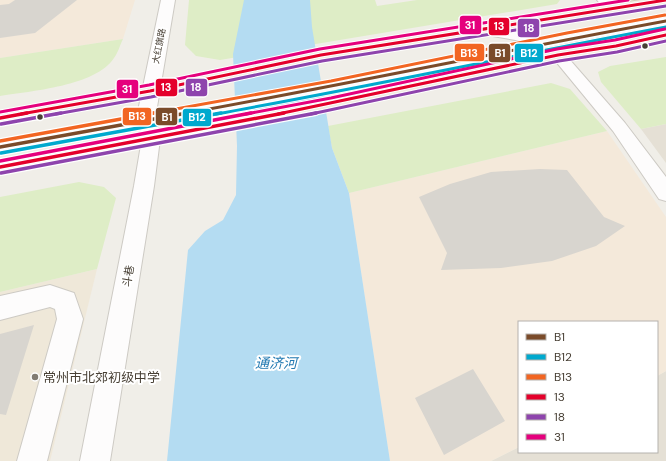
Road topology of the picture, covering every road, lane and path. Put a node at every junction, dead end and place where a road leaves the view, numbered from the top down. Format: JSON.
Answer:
{"nodes":[{"id":1,"x":168,"y":0,"type":"edge"},
{"id":2,"x":604,"y":0,"type":"edge"},
{"id":3,"x":666,"y":0,"type":"edge"},
{"id":4,"x":615,"y":9,"type":"junction"},
{"id":5,"x":666,"y":10,"type":"edge"},
{"id":6,"x":666,"y":21,"type":"edge"},
{"id":7,"x":480,"y":30,"type":"junction"},
{"id":8,"x":666,"y":36,"type":"edge"},
{"id":9,"x":527,"y":38,"type":"junction"},
{"id":10,"x":558,"y":55,"type":"junction"},
{"id":11,"x":331,"y":89,"type":"junction"},
{"id":12,"x":149,"y":115,"type":"junction"},
{"id":13,"x":0,"y":118,"type":"edge"},
{"id":14,"x":0,"y":136,"type":"edge"},
{"id":15,"x":0,"y":147,"type":"edge"},
{"id":16,"x":0,"y":167,"type":"edge"},
{"id":17,"x":666,"y":193,"type":"edge"},
{"id":18,"x":0,"y":308,"type":"edge"},
{"id":19,"x":32,"y":461,"type":"edge"},
{"id":20,"x":95,"y":461,"type":"edge"}],
"edges":[{"from":1,"to":12,"type":"street","name":"大红旗路"},
{"from":2,"to":4,"type":"street"},
{"from":3,"to":4,"type":"main road"},
{"from":4,"to":7,"type":"main road"},
{"from":5,"to":9,"type":"street"},
{"from":6,"to":11,"type":"street"},
{"from":7,"to":9,"type":"street"},
{"from":7,"to":12,"type":"main road"},
{"from":8,"to":10,"type":"main road"},
{"from":9,"to":11,"type":"street"},
{"from":10,"to":11,"type":"main road"},
{"from":10,"to":17,"type":"street"},
{"from":11,"to":12,"type":"street"},
{"from":11,"to":12,"type":"main road"},
{"from":12,"to":13,"type":"main road"},
{"from":12,"to":14,"type":"street"},
{"from":12,"to":15,"type":"street"},
{"from":12,"to":16,"type":"main road"},
{"from":12,"to":20,"type":"street","name":"斗巷"},
{"from":18,"to":19,"type":"street"}]}
